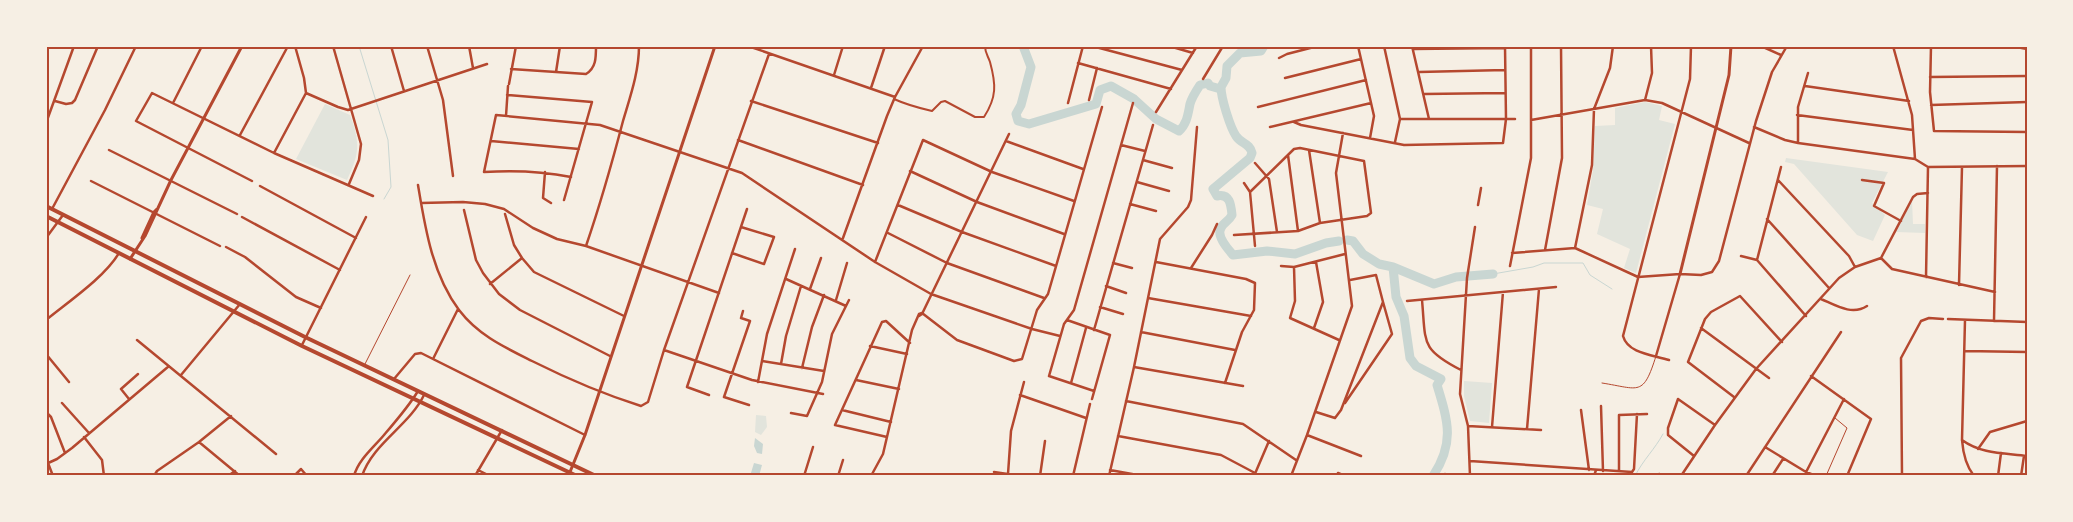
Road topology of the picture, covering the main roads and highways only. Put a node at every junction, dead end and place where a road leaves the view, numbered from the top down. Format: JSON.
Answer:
{"nodes":[{"id":1,"x":46,"y":206,"type":"edge"},
{"id":2,"x":46,"y":216,"type":"edge"},
{"id":3,"x":577,"y":476,"type":"edge"},
{"id":4,"x":596,"y":476,"type":"edge"}],
"edges":[{"from":1,"to":4,"type":"main road"},
{"from":2,"to":3,"type":"main road"}]}
